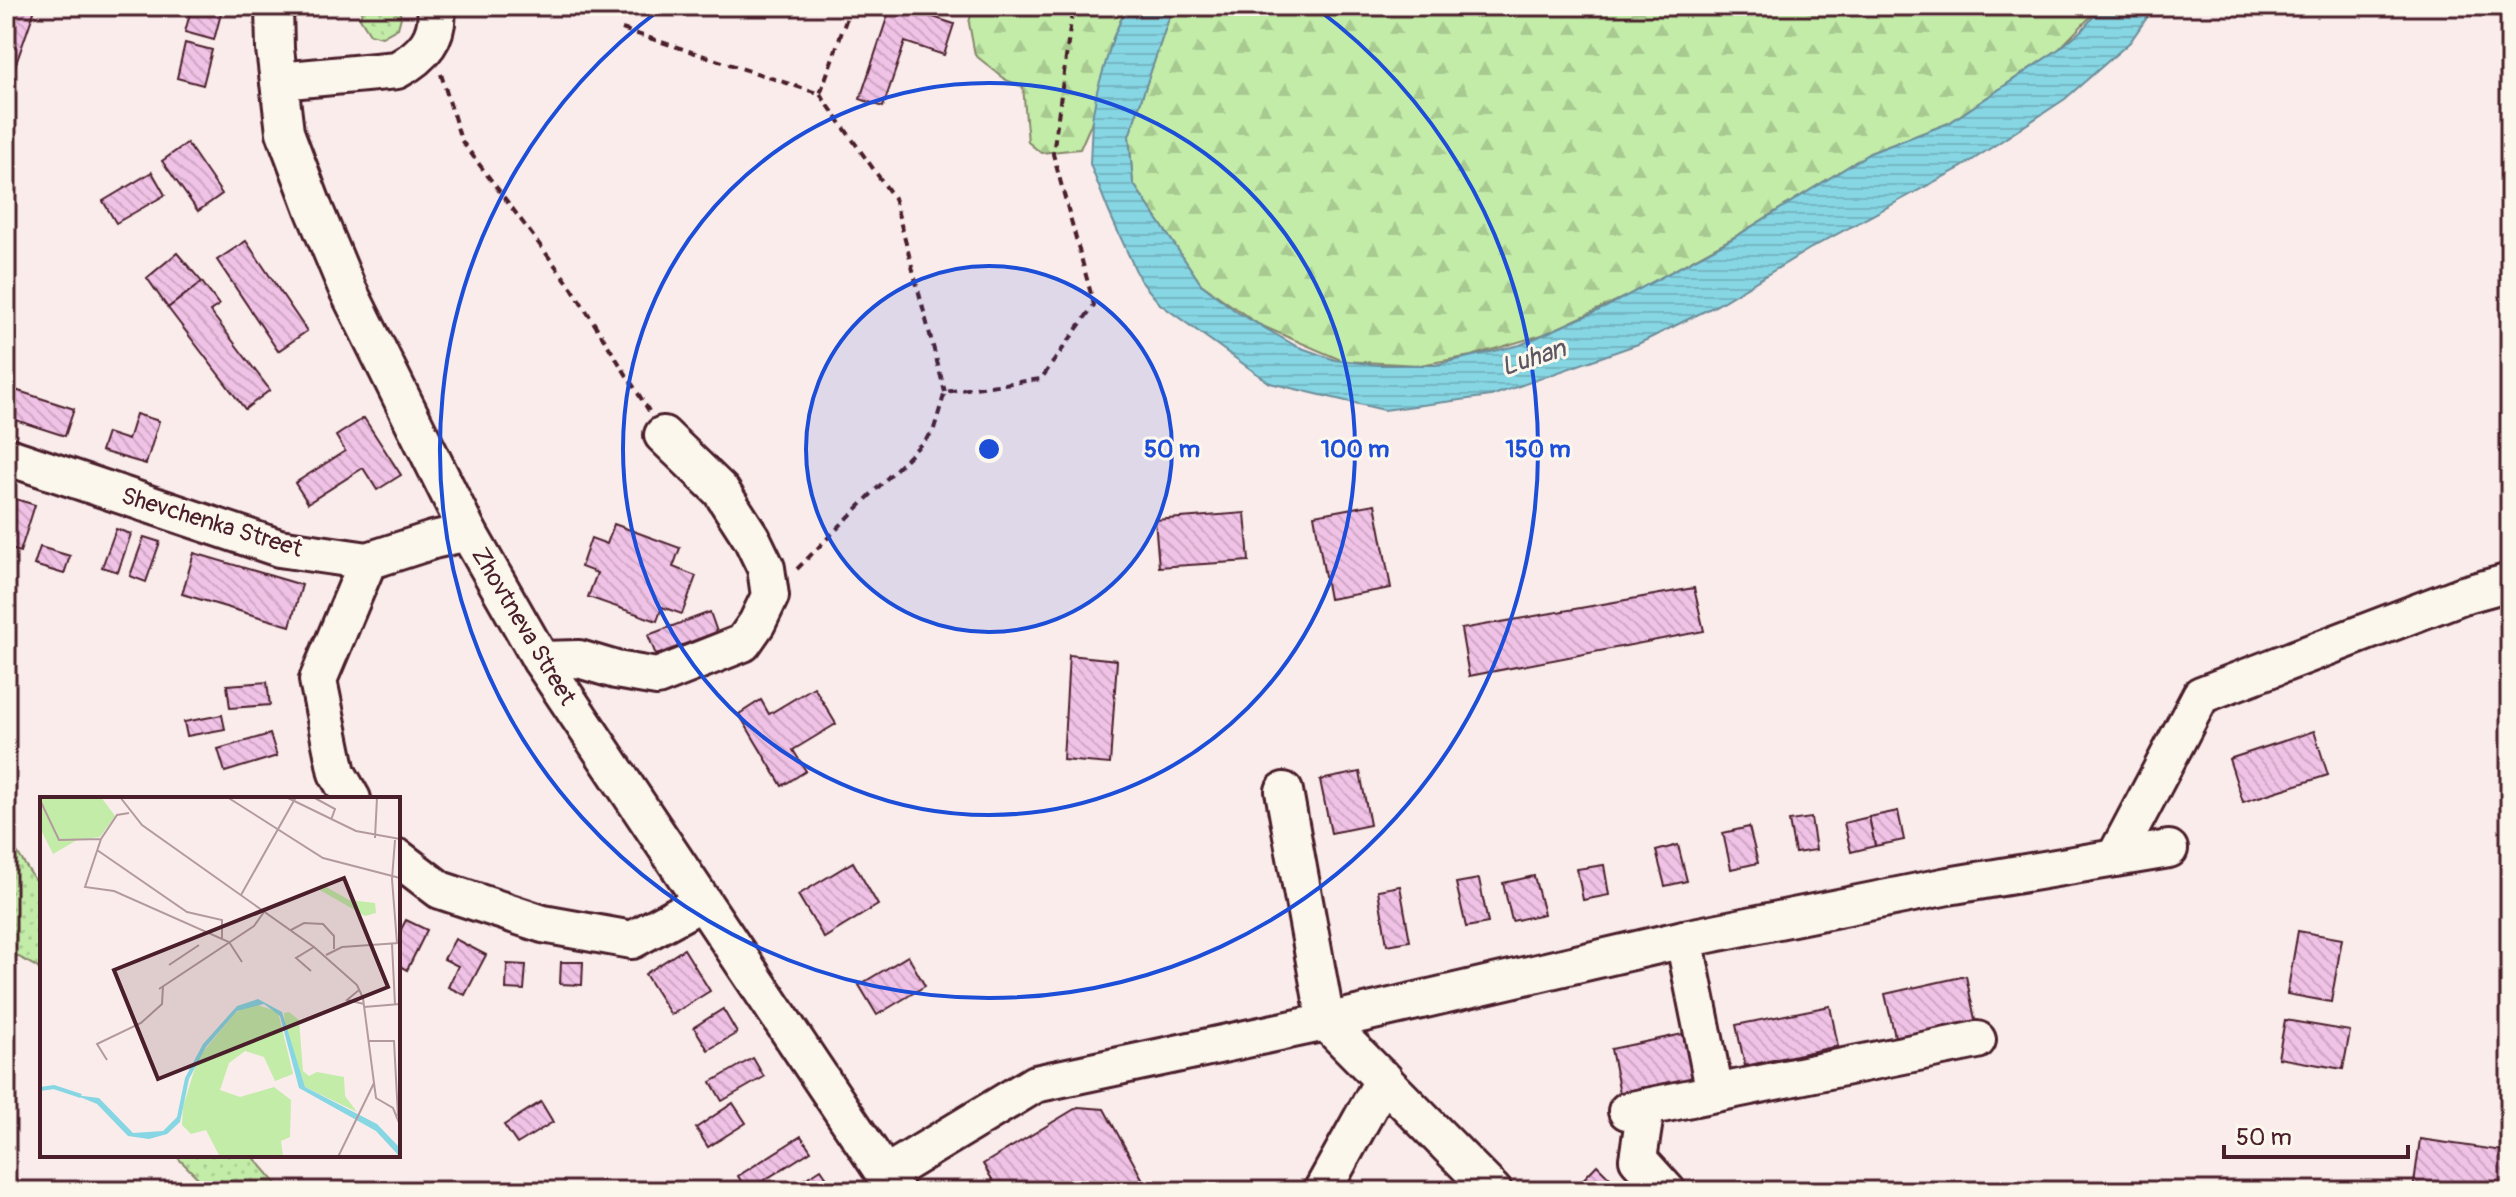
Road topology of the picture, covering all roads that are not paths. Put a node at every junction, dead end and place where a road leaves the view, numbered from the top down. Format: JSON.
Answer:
{"nodes":[{"id":1,"x":274,"y":6,"type":"edge"},
{"id":2,"x":434,"y":23,"type":"edge"},
{"id":3,"x":279,"y":81,"type":"junction"},
{"id":4,"x":663,"y":435,"type":"road end"},
{"id":5,"x":6,"y":456,"type":"edge"},
{"id":6,"x":468,"y":532,"type":"junction"},
{"id":7,"x":368,"y":561,"type":"junction"},
{"id":8,"x":2510,"y":582,"type":"edge"},
{"id":9,"x":541,"y":660,"type":"junction"},
{"id":10,"x":1284,"y":791,"type":"dead end"},
{"id":11,"x":351,"y":797,"type":"edge"},
{"id":12,"x":2169,"y":849,"type":"dead end"},
{"id":13,"x":2115,"y":858,"type":"junction"},
{"id":14,"x":400,"y":860,"type":"edge"},
{"id":15,"x":702,"y":902,"type":"junction"},
{"id":16,"x":1684,"y":939,"type":"junction"},
{"id":17,"x":1326,"y":1022,"type":"junction"},
{"id":18,"x":1977,"y":1040,"type":"dead end"},
{"id":19,"x":1384,"y":1079,"type":"junction"},
{"id":20,"x":1715,"y":1093,"type":"junction"},
{"id":21,"x":891,"y":1183,"type":"edge"},
{"id":22,"x":1322,"y":1191,"type":"edge"},
{"id":23,"x":1493,"y":1191,"type":"edge"},
{"id":24,"x":1667,"y":1191,"type":"edge"}],
"edges":[{"from":1,"to":3,"type":"street","name":"Zhovtneva Street"},
{"from":2,"to":3,"type":"street"},
{"from":3,"to":6,"type":"street","name":"Zhovtneva Street"},
{"from":4,"to":9,"type":"street"},
{"from":5,"to":7,"type":"street","name":"Shevchenka Street"},
{"from":6,"to":7,"type":"street","name":"Shevchenka Street"},
{"from":6,"to":9,"type":"street","name":"Zhovtneva Street"},
{"from":7,"to":11,"type":"street"},
{"from":8,"to":13,"type":"street"},
{"from":9,"to":15,"type":"street","name":"Zhovtneva Street"},
{"from":10,"to":17,"type":"street"},
{"from":12,"to":13,"type":"street"},
{"from":13,"to":16,"type":"street"},
{"from":14,"to":15,"type":"street"},
{"from":15,"to":21,"type":"street","name":"Zhovtneva Street"},
{"from":16,"to":17,"type":"street"},
{"from":16,"to":20,"type":"street"},
{"from":17,"to":19,"type":"street"},
{"from":17,"to":21,"type":"street"},
{"from":18,"to":20,"type":"street"},
{"from":19,"to":22,"type":"street"},
{"from":19,"to":23,"type":"street"},
{"from":20,"to":24,"type":"street"}]}
